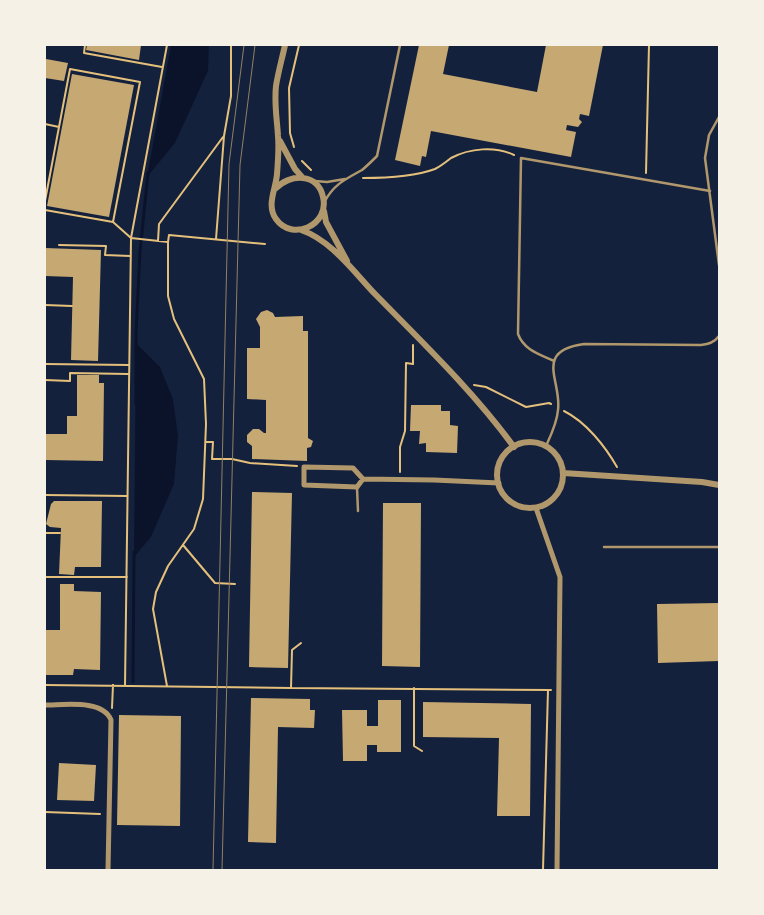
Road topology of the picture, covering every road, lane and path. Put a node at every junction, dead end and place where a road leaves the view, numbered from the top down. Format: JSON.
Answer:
{"nodes":[{"id":1,"x":85,"y":45,"type":"edge"},
{"id":2,"x":167,"y":45,"type":"edge"},
{"id":3,"x":231,"y":45,"type":"edge"},
{"id":4,"x":285,"y":45,"type":"edge"},
{"id":5,"x":299,"y":45,"type":"edge"},
{"id":6,"x":400,"y":45,"type":"edge"},
{"id":7,"x":649,"y":45,"type":"edge"},
{"id":8,"x":162,"y":68,"type":"junction"},
{"id":9,"x":719,"y":117,"type":"edge"},
{"id":10,"x":45,"y":124,"type":"edge"},
{"id":11,"x":59,"y":126,"type":"junction"},
{"id":12,"x":224,"y":136,"type":"junction"},
{"id":13,"x":278,"y":137,"type":"junction"},
{"id":14,"x":296,"y":153,"type":"dead end"},
{"id":15,"x":521,"y":158,"type":"junction"},
{"id":16,"x":301,"y":160,"type":"dead end"},
{"id":17,"x":317,"y":174,"type":"dead end"},
{"id":18,"x":302,"y":178,"type":"junction"},
{"id":19,"x":346,"y":178,"type":"junction"},
{"id":20,"x":363,"y":178,"type":"dead end"},
{"id":21,"x":646,"y":180,"type":"junction"},
{"id":22,"x":311,"y":181,"type":"junction"},
{"id":23,"x":275,"y":189,"type":"junction"},
{"id":24,"x":710,"y":191,"type":"junction"},
{"id":25,"x":45,"y":201,"type":"edge"},
{"id":26,"x":324,"y":206,"type":"junction"},
{"id":27,"x":45,"y":210,"type":"edge"},
{"id":28,"x":113,"y":222,"type":"junction"},
{"id":29,"x":301,"y":230,"type":"junction"},
{"id":30,"x":131,"y":238,"type":"junction"},
{"id":31,"x":216,"y":240,"type":"junction"},
{"id":32,"x":158,"y":241,"type":"junction"},
{"id":33,"x":168,"y":242,"type":"junction"},
{"id":34,"x":265,"y":244,"type":"dead end"},
{"id":35,"x":59,"y":245,"type":"dead end"},
{"id":36,"x":130,"y":256,"type":"junction"},
{"id":37,"x":719,"y":265,"type":"edge"},
{"id":38,"x":350,"y":267,"type":"junction"},
{"id":39,"x":45,"y":305,"type":"edge"},
{"id":40,"x":72,"y":306,"type":"dead end"},
{"id":41,"x":719,"y":336,"type":"edge"},
{"id":42,"x":413,"y":345,"type":"dead end"},
{"id":43,"x":554,"y":360,"type":"junction"},
{"id":44,"x":45,"y":364,"type":"edge"},
{"id":45,"x":129,"y":365,"type":"junction"},
{"id":46,"x":129,"y":374,"type":"junction"},
{"id":47,"x":45,"y":380,"type":"edge"},
{"id":48,"x":462,"y":382,"type":"junction"},
{"id":49,"x":559,"y":408,"type":"junction"},
{"id":50,"x":206,"y":442,"type":"junction"},
{"id":51,"x":546,"y":446,"type":"junction"},
{"id":52,"x":514,"y":447,"type":"junction"},
{"id":53,"x":304,"y":467,"type":"junction"},
{"id":54,"x":618,"y":468,"type":"dead end"},
{"id":55,"x":563,"y":474,"type":"junction"},
{"id":56,"x":364,"y":479,"type":"junction"},
{"id":57,"x":400,"y":479,"type":"junction"},
{"id":58,"x":498,"y":483,"type":"junction"},
{"id":59,"x":719,"y":485,"type":"edge"},
{"id":60,"x":357,"y":487,"type":"junction"},
{"id":61,"x":45,"y":495,"type":"edge"},
{"id":62,"x":128,"y":496,"type":"junction"},
{"id":63,"x":536,"y":508,"type":"junction"},
{"id":64,"x":358,"y":511,"type":"dead end"},
{"id":65,"x":45,"y":533,"type":"edge"},
{"id":66,"x":60,"y":534,"type":"dead end"},
{"id":67,"x":183,"y":545,"type":"junction"},
{"id":68,"x":604,"y":547,"type":"dead end"},
{"id":69,"x":719,"y":547,"type":"edge"},
{"id":70,"x":45,"y":577,"type":"edge"},
{"id":71,"x":127,"y":578,"type":"junction"},
{"id":72,"x":235,"y":584,"type":"dead end"},
{"id":73,"x":301,"y":643,"type":"dead end"},
{"id":74,"x":45,"y":685,"type":"edge"},
{"id":75,"x":113,"y":685,"type":"junction"},
{"id":76,"x":125,"y":686,"type":"junction"},
{"id":77,"x":167,"y":686,"type":"junction"},
{"id":78,"x":291,"y":688,"type":"junction"},
{"id":79,"x":414,"y":688,"type":"junction"},
{"id":80,"x":548,"y":690,"type":"junction"},
{"id":81,"x":558,"y":690,"type":"junction"},
{"id":82,"x":45,"y":705,"type":"edge"},
{"id":83,"x":111,"y":720,"type":"junction"},
{"id":84,"x":422,"y":751,"type":"dead end"},
{"id":85,"x":45,"y":812,"type":"edge"},
{"id":86,"x":110,"y":814,"type":"junction"},
{"id":87,"x":108,"y":870,"type":"edge"},
{"id":88,"x":543,"y":870,"type":"edge"},
{"id":89,"x":557,"y":870,"type":"edge"}],
"edges":[{"from":1,"to":8,"type":"path"},
{"from":2,"to":8,"type":"path"},
{"from":3,"to":12,"type":"path"},
{"from":4,"to":13,"type":"street"},
{"from":5,"to":14,"type":"path"},
{"from":6,"to":19,"type":"lane"},
{"from":7,"to":21,"type":"path"},
{"from":8,"to":30,"type":"path"},
{"from":9,"to":24,"type":"lane"},
{"from":10,"to":11,"type":"path"},
{"from":11,"to":25,"type":"path"},
{"from":11,"to":28,"type":"path"},
{"from":12,"to":31,"type":"path"},
{"from":12,"to":32,"type":"path"},
{"from":13,"to":18,"type":"street"},
{"from":13,"to":23,"type":"street"},
{"from":15,"to":20,"type":"path"},
{"from":15,"to":21,"type":"lane"},
{"from":15,"to":43,"type":"lane"},
{"from":16,"to":17,"type":"path"},
{"from":18,"to":22,"type":"street"},
{"from":18,"to":23,"type":"street"},
{"from":19,"to":22,"type":"lane"},
{"from":19,"to":26,"type":"lane"},
{"from":21,"to":24,"type":"lane"},
{"from":22,"to":26,"type":"street"},
{"from":23,"to":29,"type":"street"},
{"from":24,"to":37,"type":"lane"},
{"from":26,"to":29,"type":"street"},
{"from":26,"to":38,"type":"street"},
{"from":27,"to":28,"type":"path"},
{"from":28,"to":30,"type":"path"},
{"from":29,"to":38,"type":"street"},
{"from":30,"to":32,"type":"path"},
{"from":30,"to":36,"type":"path"},
{"from":31,"to":33,"type":"path"},
{"from":31,"to":34,"type":"path"},
{"from":32,"to":33,"type":"path"},
{"from":33,"to":50,"type":"path"},
{"from":35,"to":36,"type":"path"},
{"from":36,"to":45,"type":"path"},
{"from":38,"to":48,"type":"street"},
{"from":39,"to":40,"type":"path"},
{"from":41,"to":43,"type":"lane"},
{"from":42,"to":57,"type":"path"},
{"from":43,"to":49,"type":"lane"},
{"from":44,"to":45,"type":"path"},
{"from":45,"to":46,"type":"path"},
{"from":46,"to":47,"type":"path"},
{"from":46,"to":62,"type":"path"},
{"from":48,"to":49,"type":"path"},
{"from":48,"to":52,"type":"street"},
{"from":49,"to":51,"type":"lane"},
{"from":49,"to":54,"type":"path"},
{"from":50,"to":53,"type":"path"},
{"from":50,"to":67,"type":"path"},
{"from":51,"to":52,"type":"street"},
{"from":51,"to":55,"type":"street"},
{"from":52,"to":58,"type":"street"},
{"from":53,"to":56,"type":"street"},
{"from":53,"to":60,"type":"street"},
{"from":55,"to":59,"type":"street"},
{"from":55,"to":63,"type":"street"},
{"from":56,"to":57,"type":"street"},
{"from":56,"to":60,"type":"street"},
{"from":57,"to":58,"type":"street"},
{"from":58,"to":63,"type":"street"},
{"from":60,"to":64,"type":"lane"},
{"from":61,"to":62,"type":"path"},
{"from":62,"to":71,"type":"path"},
{"from":63,"to":81,"type":"street"},
{"from":65,"to":66,"type":"path"},
{"from":67,"to":72,"type":"path"},
{"from":67,"to":77,"type":"path"},
{"from":68,"to":69,"type":"lane"},
{"from":70,"to":71,"type":"path"},
{"from":71,"to":76,"type":"path"},
{"from":73,"to":78,"type":"path"},
{"from":74,"to":75,"type":"path"},
{"from":75,"to":76,"type":"path"},
{"from":75,"to":83,"type":"path"},
{"from":76,"to":77,"type":"path"},
{"from":77,"to":78,"type":"path"},
{"from":78,"to":79,"type":"path"},
{"from":79,"to":80,"type":"path"},
{"from":79,"to":84,"type":"path"},
{"from":80,"to":81,"type":"path"},
{"from":80,"to":88,"type":"path"},
{"from":81,"to":89,"type":"street"},
{"from":82,"to":83,"type":"street"},
{"from":83,"to":86,"type":"street"},
{"from":85,"to":86,"type":"path"},
{"from":86,"to":87,"type":"street"}]}
